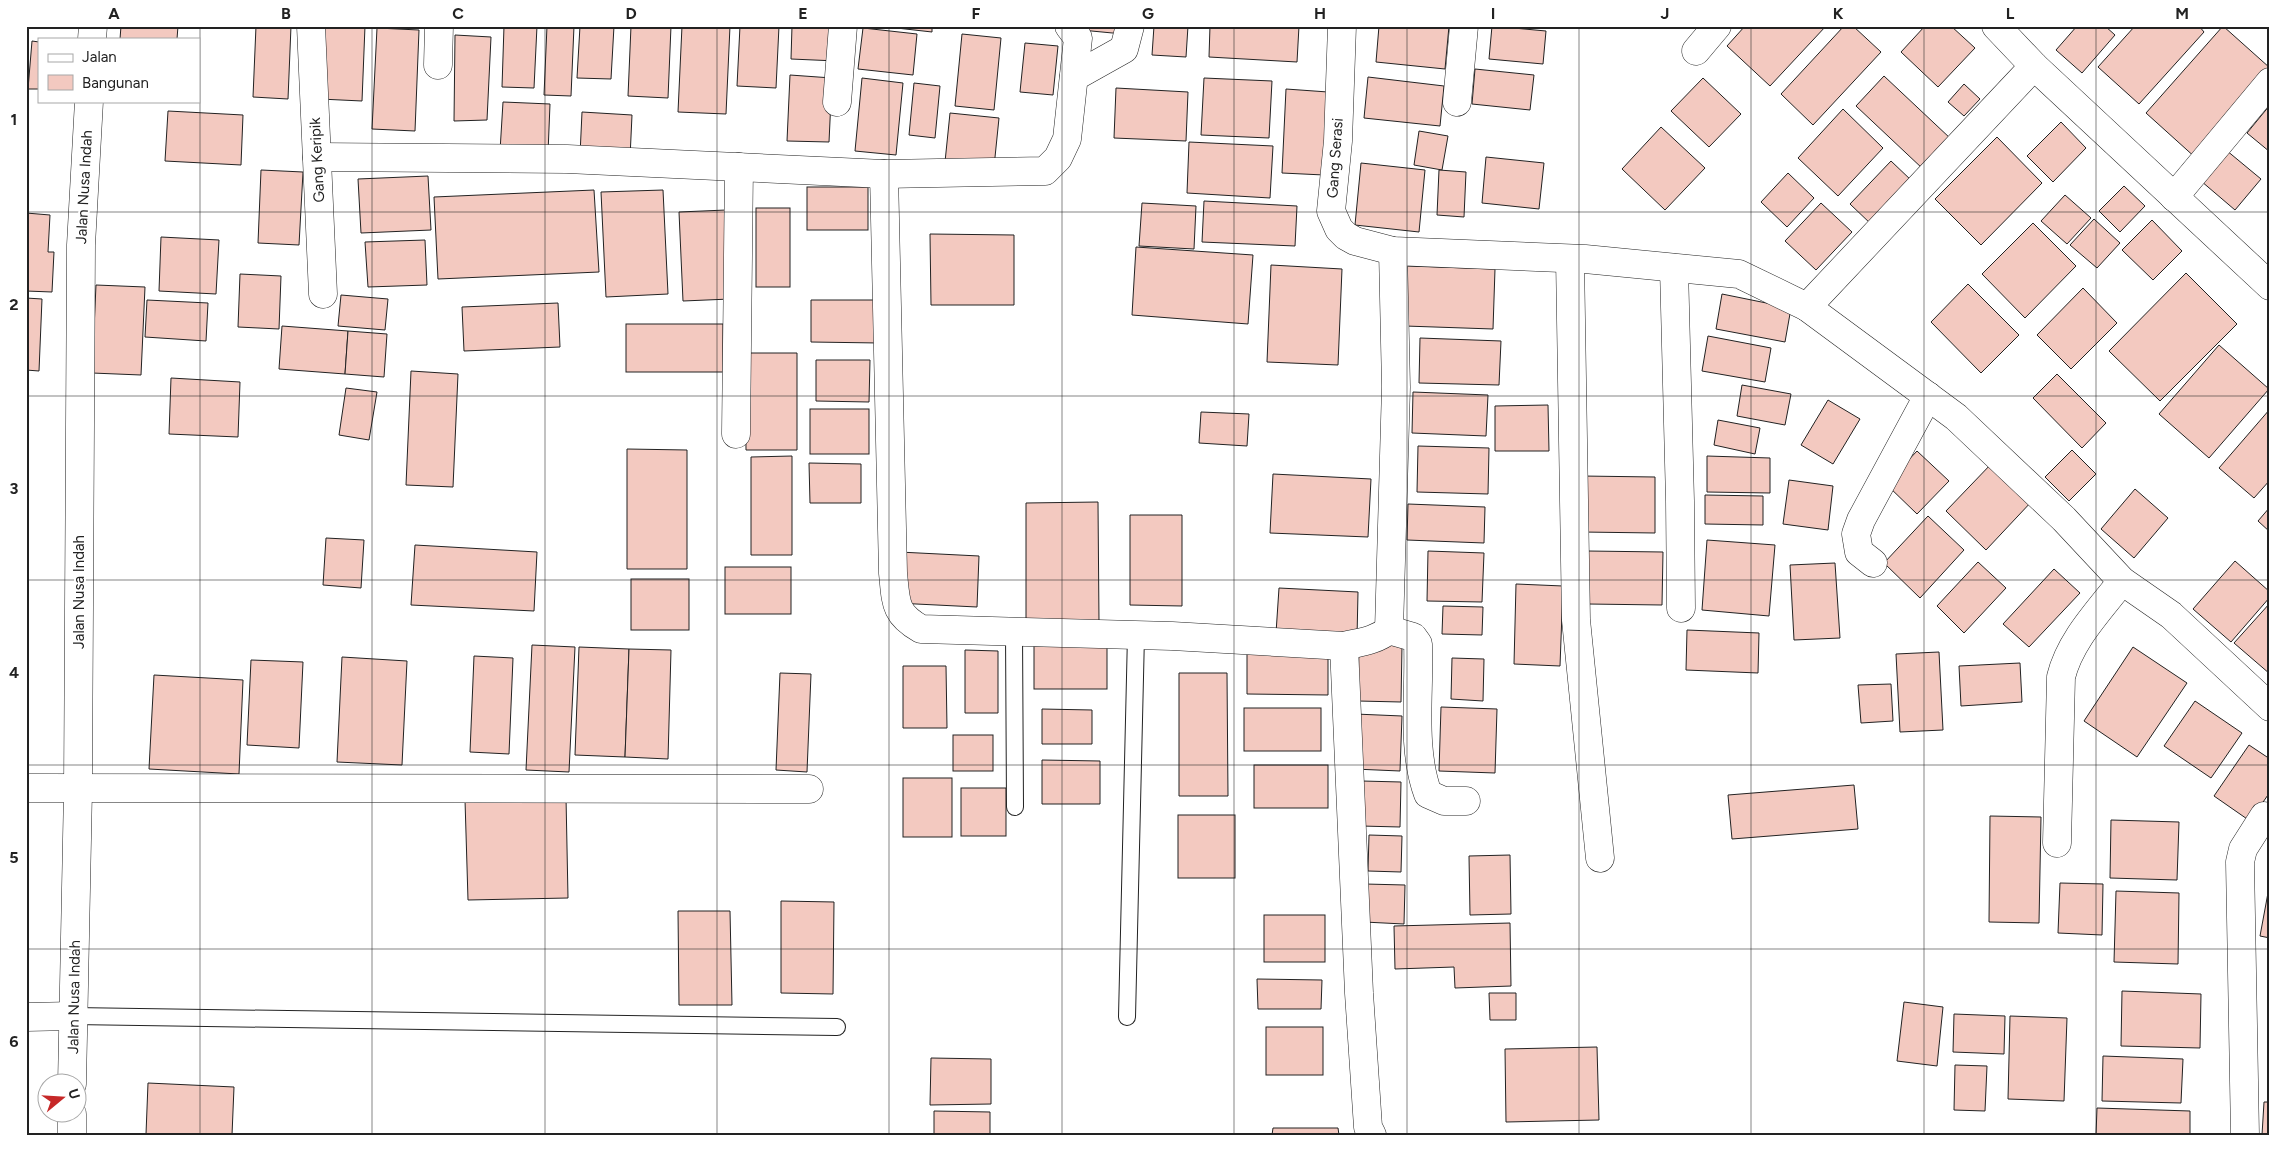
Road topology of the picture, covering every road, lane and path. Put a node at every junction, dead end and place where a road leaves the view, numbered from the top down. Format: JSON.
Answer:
{"nodes":[{"id":1,"x":310,"y":26,"type":"edge"},
{"id":2,"x":439,"y":26,"type":"edge"},
{"id":3,"x":843,"y":26,"type":"edge"},
{"id":4,"x":1069,"y":26,"type":"edge"},
{"id":5,"x":1130,"y":26,"type":"edge"},
{"id":6,"x":1342,"y":26,"type":"edge"},
{"id":7,"x":1464,"y":26,"type":"edge"},
{"id":8,"x":1717,"y":26,"type":"edge"},
{"id":9,"x":1996,"y":26,"type":"edge"},
{"id":10,"x":1696,"y":51,"type":"dead end"},
{"id":11,"x":438,"y":65,"type":"dead end"},
{"id":12,"x":2034,"y":66,"type":"junction"},
{"id":13,"x":1074,"y":77,"type":"junction"},
{"id":14,"x":2270,"y":82,"type":"edge"},
{"id":15,"x":89,"y":102,"type":"edge"},
{"id":16,"x":837,"y":102,"type":"dead end"},
{"id":17,"x":1457,"y":102,"type":"dead end"},
{"id":18,"x":317,"y":157,"type":"junction"},
{"id":19,"x":739,"y":167,"type":"junction"},
{"id":20,"x":884,"y":174,"type":"junction"},
{"id":21,"x":2174,"y":197,"type":"junction"},
{"id":22,"x":1393,"y":251,"type":"junction"},
{"id":23,"x":1570,"y":259,"type":"junction"},
{"id":24,"x":1674,"y":268,"type":"junction"},
{"id":25,"x":2270,"y":286,"type":"edge"},
{"id":26,"x":323,"y":294,"type":"dead end"},
{"id":27,"x":1807,"y":307,"type":"junction"},
{"id":28,"x":1928,"y":396,"type":"junction"},
{"id":29,"x":736,"y":434,"type":"dead end"},
{"id":30,"x":1872,"y":563,"type":"dead end"},
{"id":31,"x":2122,"y":581,"type":"junction"},
{"id":32,"x":1681,"y":608,"type":"dead end"},
{"id":33,"x":1389,"y":630,"type":"junction"},
{"id":34,"x":1014,"y":632,"type":"junction"},
{"id":35,"x":1136,"y":635,"type":"junction"},
{"id":36,"x":1344,"y":646,"type":"junction"},
{"id":37,"x":2270,"y":707,"type":"edge"},
{"id":38,"x":26,"y":788,"type":"edge"},
{"id":39,"x":810,"y":789,"type":"dead end"},
{"id":40,"x":78,"y":790,"type":"junction"},
{"id":41,"x":1466,"y":801,"type":"dead end"},
{"id":42,"x":1016,"y":807,"type":"dead end"},
{"id":43,"x":2268,"y":813,"type":"edge"},
{"id":44,"x":2057,"y":843,"type":"dead end"},
{"id":45,"x":1600,"y":858,"type":"dead end"},
{"id":46,"x":73,"y":1016,"type":"junction"},
{"id":47,"x":26,"y":1017,"type":"edge"},
{"id":48,"x":1128,"y":1017,"type":"dead end"},
{"id":49,"x":837,"y":1027,"type":"dead end"},
{"id":50,"x":72,"y":1074,"type":"edge"},
{"id":51,"x":1372,"y":1135,"type":"edge"},
{"id":52,"x":2246,"y":1135,"type":"edge"}],
"edges":[{"from":1,"to":18,"type":"street","name":"Gang Keripik"},
{"from":2,"to":11,"type":"street"},
{"from":3,"to":16,"type":"street"},
{"from":4,"to":13,"type":"street"},
{"from":5,"to":13,"type":"street"},
{"from":6,"to":22,"type":"street","name":"Gang Serasi"},
{"from":7,"to":17,"type":"street"},
{"from":8,"to":10,"type":"street"},
{"from":9,"to":12,"type":"street"},
{"from":12,"to":21,"type":"street"},
{"from":12,"to":27,"type":"street"},
{"from":13,"to":20,"type":"street"},
{"from":14,"to":21,"type":"street"},
{"from":15,"to":40,"type":"street","name":"Jalan Nusa Indah"},
{"from":18,"to":19,"type":"street"},
{"from":18,"to":26,"type":"street","name":"Gang Keripik"},
{"from":19,"to":20,"type":"street"},
{"from":19,"to":29,"type":"street"},
{"from":20,"to":34,"type":"street"},
{"from":21,"to":25,"type":"street"},
{"from":22,"to":23,"type":"street","name":"Gang Serasi"},
{"from":22,"to":33,"type":"street"},
{"from":23,"to":24,"type":"street","name":"Gang Serasi"},
{"from":23,"to":45,"type":"street"},
{"from":24,"to":27,"type":"street","name":"Gang Serasi"},
{"from":24,"to":32,"type":"street"},
{"from":27,"to":28,"type":"street","name":"Gang Serasi"},
{"from":28,"to":30,"type":"street"},
{"from":28,"to":31,"type":"street","name":"Gang Serasi"},
{"from":31,"to":37,"type":"street","name":"Gang Serasi"},
{"from":31,"to":44,"type":"street"},
{"from":33,"to":36,"type":"street"},
{"from":33,"to":41,"type":"street"},
{"from":34,"to":35,"type":"street"},
{"from":34,"to":42,"type":"lane"},
{"from":35,"to":36,"type":"street"},
{"from":35,"to":48,"type":"lane"},
{"from":36,"to":51,"type":"street"},
{"from":38,"to":40,"type":"street"},
{"from":39,"to":40,"type":"street"},
{"from":40,"to":46,"type":"street","name":"Jalan Nusa Indah"},
{"from":43,"to":52,"type":"street"},
{"from":46,"to":47,"type":"street"},
{"from":46,"to":49,"type":"lane"},
{"from":46,"to":50,"type":"street","name":"Jalan Nusa Indah"}]}
